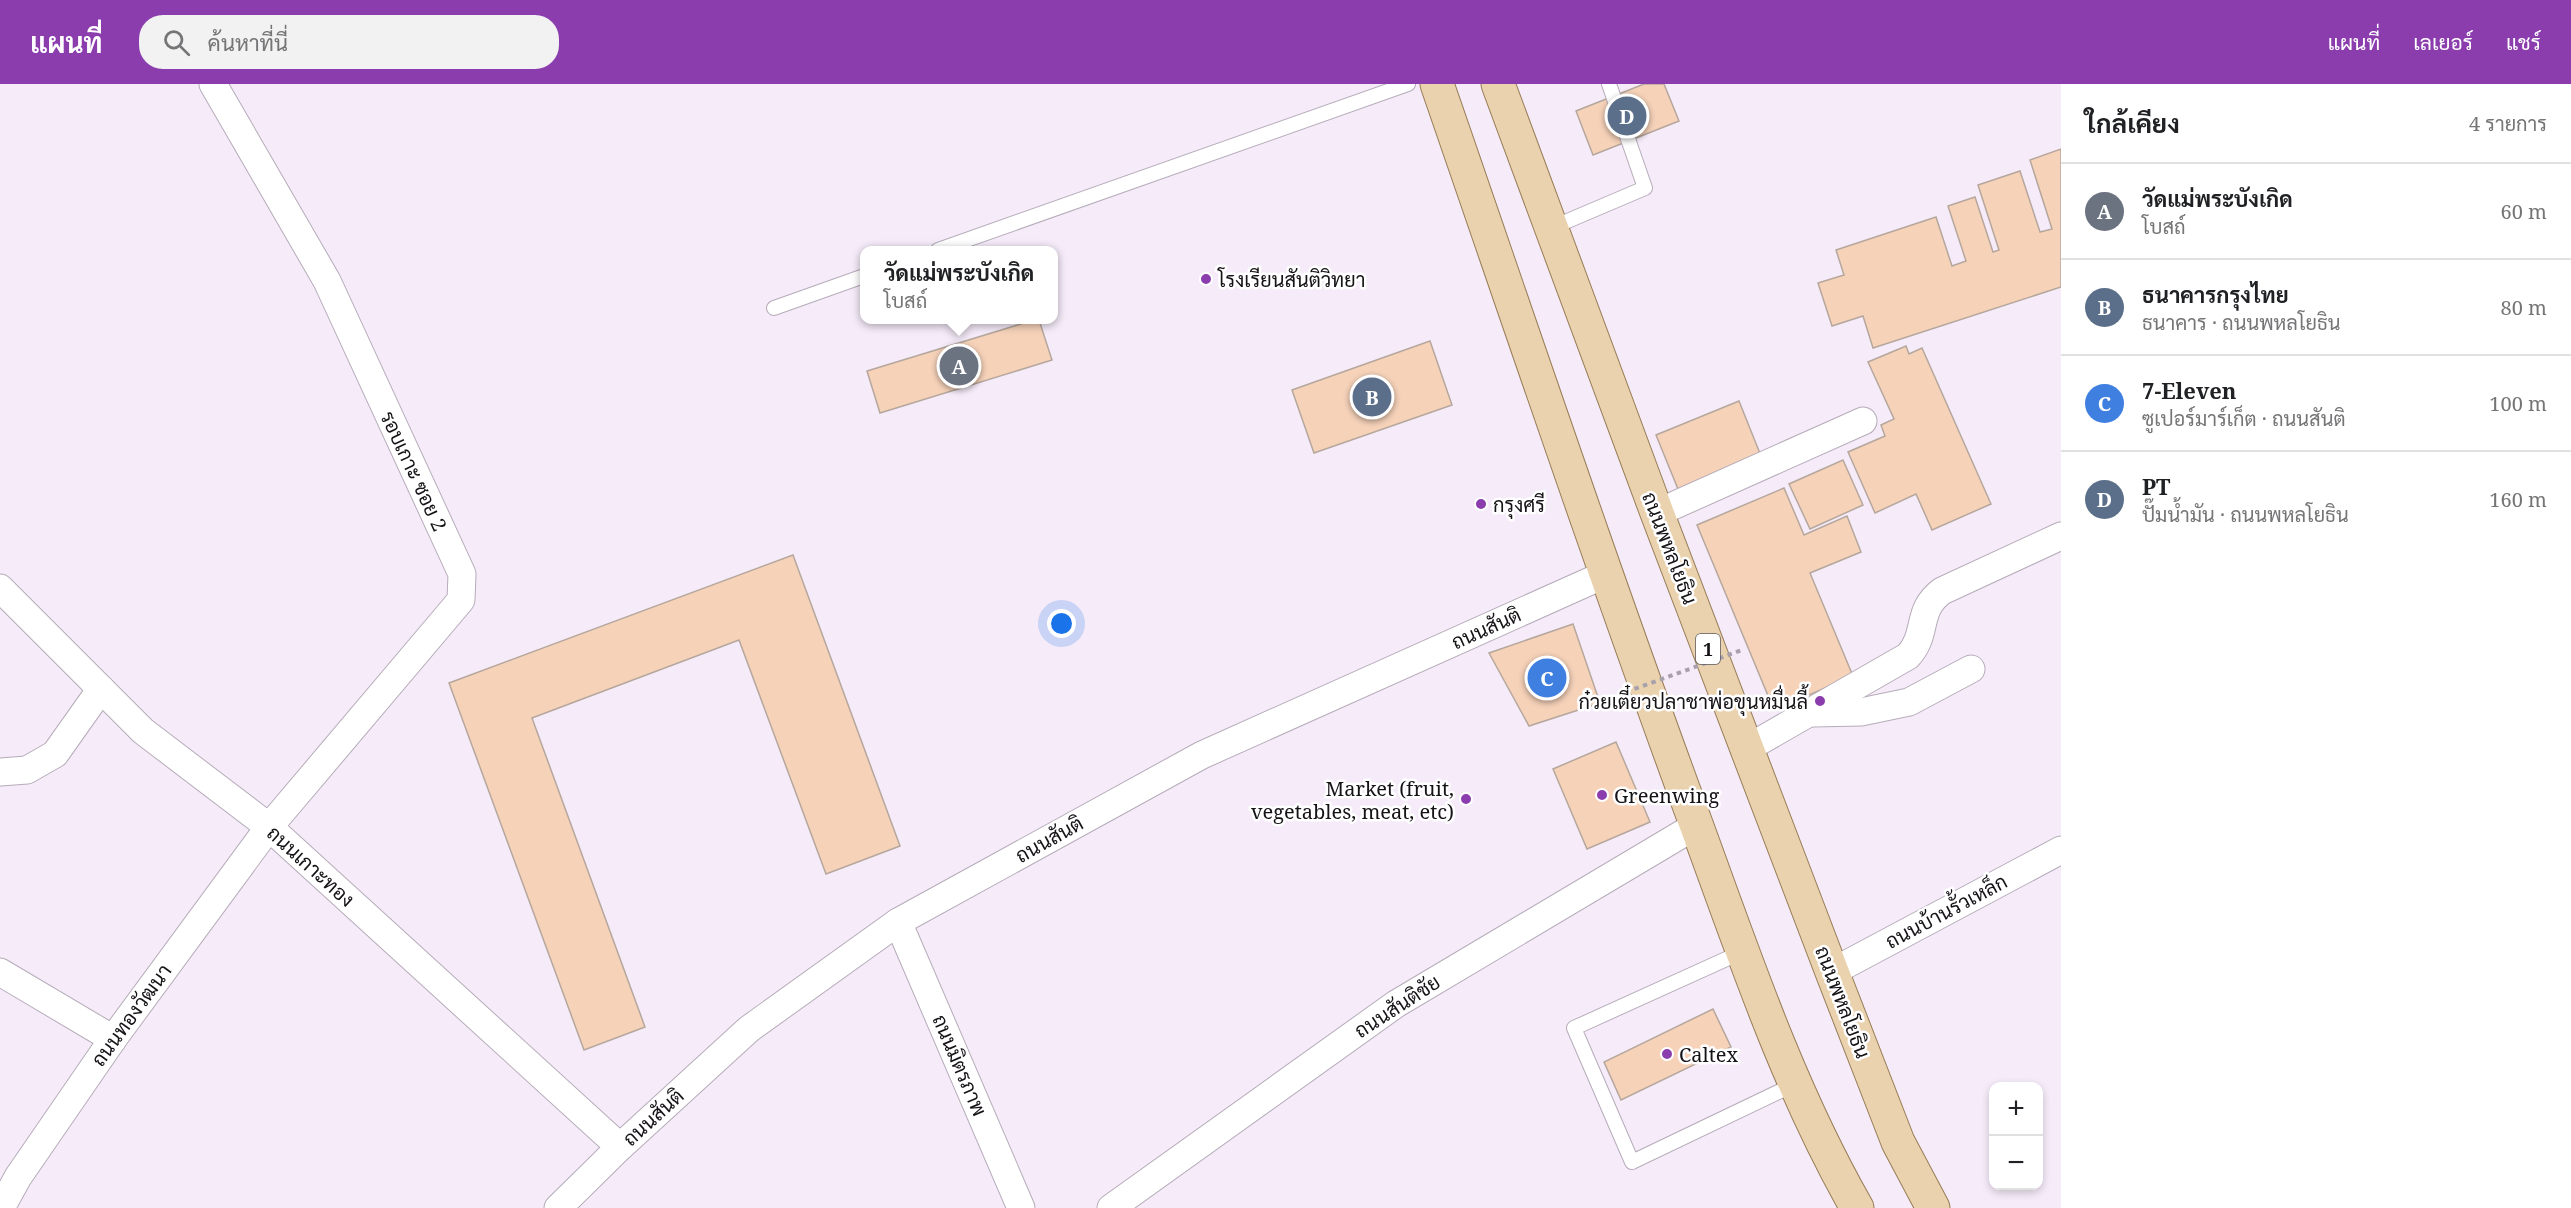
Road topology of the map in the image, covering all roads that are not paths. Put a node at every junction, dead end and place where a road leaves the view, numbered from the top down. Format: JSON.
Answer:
{"nodes":[{"id":1,"x":213,"y":84,"type":"edge"},
{"id":2,"x":1408,"y":84,"type":"edge"},
{"id":3,"x":1437,"y":84,"type":"edge"},
{"id":4,"x":1498,"y":84,"type":"edge"},
{"id":5,"x":1609,"y":84,"type":"edge"},
{"id":6,"x":1551,"y":228,"type":"junction"},
{"id":7,"x":949,"y":246,"type":"edge"},
{"id":8,"x":860,"y":277,"type":"edge"},
{"id":9,"x":774,"y":308,"type":"dead end"},
{"id":10,"x":1863,"y":421,"type":"dead end"},
{"id":11,"x":1657,"y":513,"type":"junction"},
{"id":12,"x":2061,"y":536,"type":"edge"},
{"id":13,"x":1606,"y":574,"type":"junction"},
{"id":14,"x":0,"y":588,"type":"edge"},
{"id":15,"x":1971,"y":669,"type":"dead end"},
{"id":16,"x":101,"y":689,"type":"junction"},
{"id":17,"x":1808,"y":713,"type":"junction"},
{"id":18,"x":1746,"y":749,"type":"junction"},
{"id":19,"x":0,"y":772,"type":"edge"},
{"id":20,"x":1697,"y":825,"type":"junction"},
{"id":21,"x":269,"y":828,"type":"junction"},
{"id":22,"x":2061,"y":850,"type":"edge"},
{"id":23,"x":898,"y":922,"type":"junction"},
{"id":24,"x":1744,"y":951,"type":"junction"},
{"id":25,"x":0,"y":972,"type":"edge"},
{"id":26,"x":1832,"y":972,"type":"junction"},
{"id":27,"x":113,"y":1039,"type":"junction"},
{"id":28,"x":1795,"y":1084,"type":"junction"},
{"id":29,"x":620,"y":1147,"type":"junction"},
{"id":30,"x":1,"y":1208,"type":"edge"},
{"id":31,"x":558,"y":1208,"type":"edge"},
{"id":32,"x":1020,"y":1208,"type":"edge"},
{"id":33,"x":1111,"y":1208,"type":"edge"},
{"id":34,"x":1857,"y":1208,"type":"edge"},
{"id":35,"x":1933,"y":1208,"type":"edge"}],
"edges":[{"from":1,"to":21,"type":"street","name":"รอบเกาะ ซอย 2"},
{"from":2,"to":7,"type":"lane"},
{"from":3,"to":13,"type":"main road"},
{"from":4,"to":6,"type":"main road","name":"ถนนพหลโยธิน","number":"1"},
{"from":5,"to":6,"type":"lane"},
{"from":6,"to":11,"type":"main road","name":"ถนนพหลโยธิน","number":"1"},
{"from":8,"to":9,"type":"lane"},
{"from":10,"to":11,"type":"street"},
{"from":11,"to":18,"type":"main road","name":"ถนนพหลโยธิน","number":"1"},
{"from":12,"to":17,"type":"street"},
{"from":13,"to":20,"type":"main road"},
{"from":13,"to":23,"type":"street","name":"ถนนสันติ"},
{"from":14,"to":16,"type":"street","name":"ถนนเกาะทอง"},
{"from":15,"to":17,"type":"street"},
{"from":16,"to":19,"type":"street"},
{"from":16,"to":21,"type":"street","name":"ถนนเกาะทอง"},
{"from":17,"to":18,"type":"street"},
{"from":18,"to":26,"type":"main road","name":"ถนนพหลโยธิน","number":"1"},
{"from":20,"to":24,"type":"main road"},
{"from":20,"to":33,"type":"street","name":"ถนนสันติชัย"},
{"from":21,"to":27,"type":"street","name":"ถนนทองวัฒนา"},
{"from":21,"to":29,"type":"street","name":"ถนนเกาะทอง"},
{"from":22,"to":26,"type":"street","name":"ถนนบ้านรั้วเหล็ก"},
{"from":23,"to":29,"type":"street","name":"ถนนสันติ"},
{"from":23,"to":32,"type":"street","name":"ถนนมิตรภาพ"},
{"from":24,"to":28,"type":"main road"},
{"from":24,"to":28,"type":"lane"},
{"from":25,"to":27,"type":"street"},
{"from":26,"to":35,"type":"main road","name":"ถนนพหลโยธิน","number":"1"},
{"from":27,"to":30,"type":"street","name":"ถนนทองวัฒนา"},
{"from":28,"to":34,"type":"main road"},
{"from":29,"to":31,"type":"street","name":"ถนนสันติ"}]}
